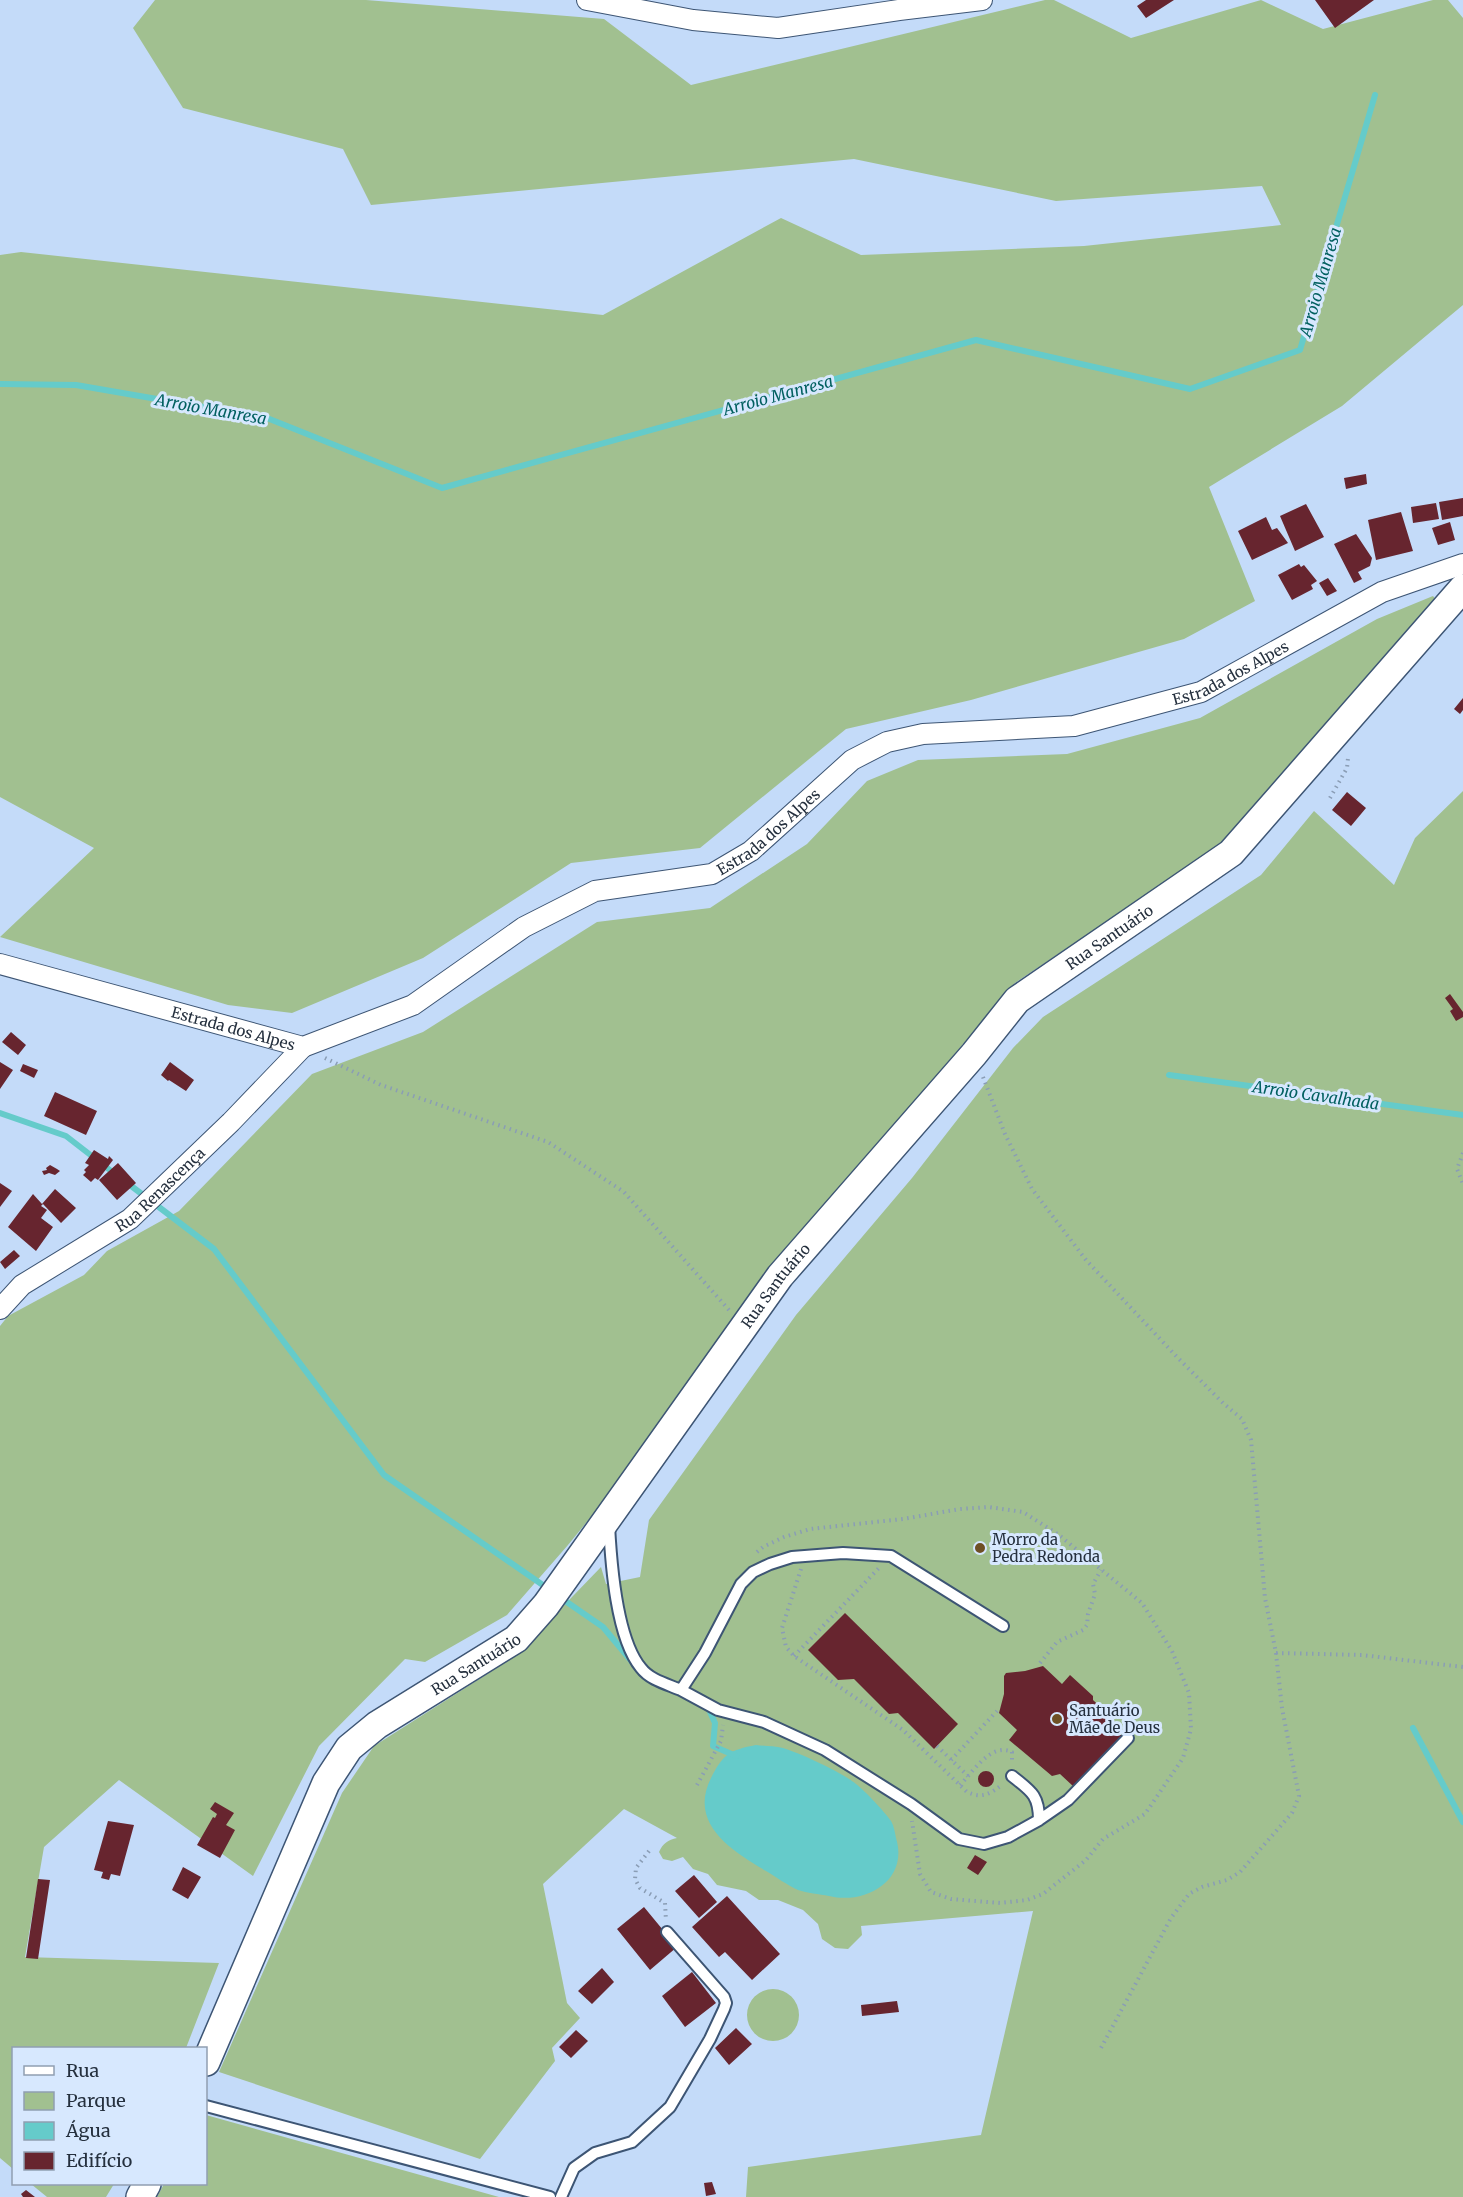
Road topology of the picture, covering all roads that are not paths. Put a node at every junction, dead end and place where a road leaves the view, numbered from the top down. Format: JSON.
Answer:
{"nodes":[{"id":1,"x":587,"y":0,"type":"edge"},
{"id":2,"x":982,"y":0,"type":"edge"},
{"id":3,"x":1463,"y":564,"type":"edge"},
{"id":4,"x":1463,"y":588,"type":"edge"},
{"id":5,"x":0,"y":964,"type":"edge"},
{"id":6,"x":303,"y":1047,"type":"junction"},
{"id":7,"x":0,"y":1309,"type":"edge"},
{"id":8,"x":609,"y":1519,"type":"junction"},
{"id":9,"x":1003,"y":1626,"type":"dead end"},
{"id":10,"x":681,"y":1690,"type":"junction"},
{"id":11,"x":1128,"y":1738,"type":"dead end"},
{"id":12,"x":1012,"y":1776,"type":"road end"},
{"id":13,"x":1039,"y":1820,"type":"junction"},
{"id":14,"x":668,"y":1932,"type":"road end"},
{"id":15,"x":207,"y":2060,"type":"edge"},
{"id":16,"x":207,"y":2106,"type":"edge"},
{"id":17,"x":550,"y":2197,"type":"edge"},
{"id":18,"x":561,"y":2197,"type":"edge"}],
"edges":[{"from":1,"to":2,"type":"street"},
{"from":3,"to":6,"type":"street","name":"Estrada dos Alpes"},
{"from":4,"to":8,"type":"street","name":"Rua Santuário"},
{"from":5,"to":6,"type":"street","name":"Estrada dos Alpes"},
{"from":6,"to":7,"type":"street","name":"Rua Renascença"},
{"from":8,"to":10,"type":"lane"},
{"from":8,"to":15,"type":"street","name":"Rua Santuário"},
{"from":9,"to":10,"type":"lane"},
{"from":10,"to":13,"type":"lane"},
{"from":11,"to":13,"type":"lane"},
{"from":12,"to":13,"type":"lane"},
{"from":14,"to":18,"type":"lane"},
{"from":16,"to":17,"type":"lane"}]}
